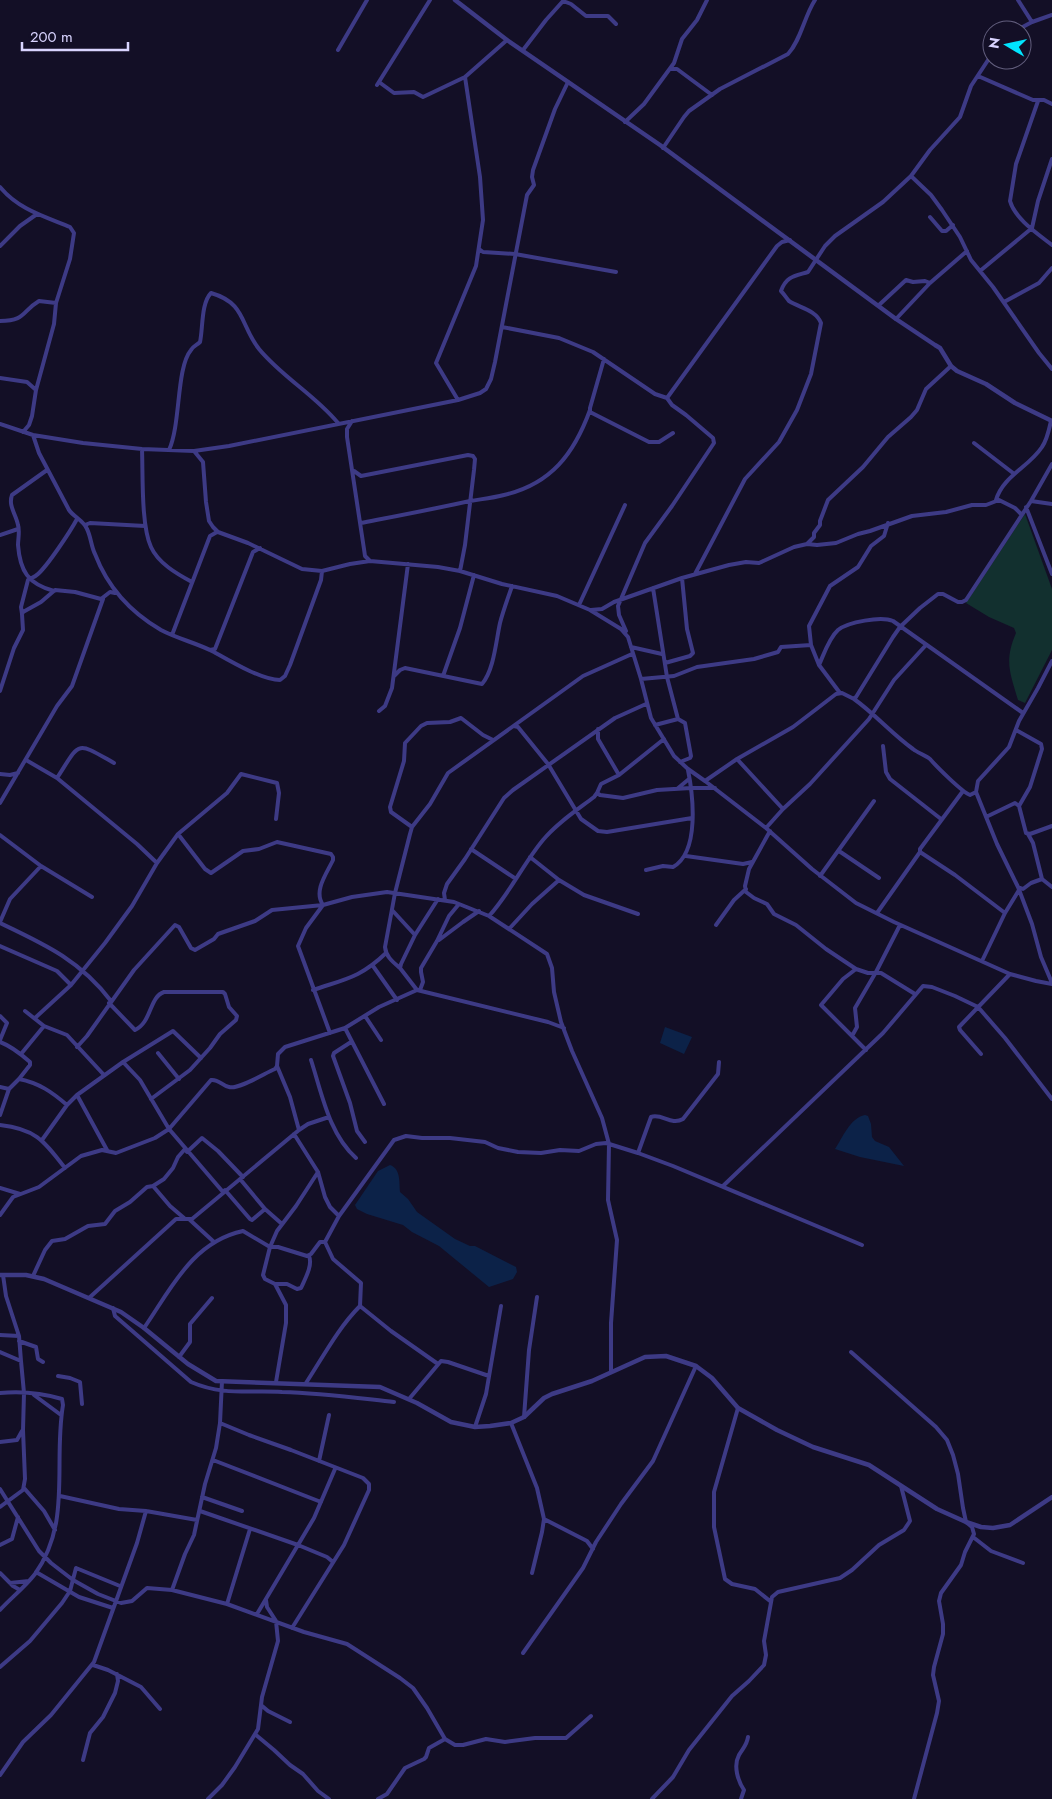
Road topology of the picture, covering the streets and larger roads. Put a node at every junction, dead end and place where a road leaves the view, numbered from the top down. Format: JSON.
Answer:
{"nodes":[{"id":1,"x":367,"y":0,"type":"edge"},
{"id":2,"x":430,"y":0,"type":"edge"},
{"id":3,"x":455,"y":0,"type":"edge"},
{"id":4,"x":563,"y":0,"type":"edge"},
{"id":5,"x":707,"y":0,"type":"edge"},
{"id":6,"x":815,"y":0,"type":"edge"},
{"id":7,"x":1018,"y":0,"type":"edge"},
{"id":8,"x":1052,"y":15,"type":"edge"},
{"id":9,"x":1031,"y":20,"type":"edge"},
{"id":10,"x":1032,"y":22,"type":"edge"},
{"id":11,"x":616,"y":24,"type":"dead end"},
{"id":12,"x":507,"y":40,"type":"junction"},
{"id":13,"x":338,"y":50,"type":"dead end"},
{"id":14,"x":523,"y":50,"type":"junction"},
{"id":15,"x":670,"y":69,"type":"junction"},
{"id":16,"x":982,"y":70,"type":"edge"},
{"id":17,"x":978,"y":76,"type":"junction"},
{"id":18,"x":465,"y":77,"type":"junction"},
{"id":19,"x":568,"y":82,"type":"junction"},
{"id":20,"x":712,"y":95,"type":"junction"},
{"id":21,"x":1038,"y":101,"type":"junction"},
{"id":22,"x":1052,"y":104,"type":"edge"},
{"id":23,"x":625,"y":122,"type":"junction"},
{"id":24,"x":663,"y":148,"type":"junction"},
{"id":25,"x":1052,"y":159,"type":"edge"},
{"id":26,"x":911,"y":176,"type":"junction"},
{"id":27,"x":0,"y":187,"type":"edge"},
{"id":28,"x":38,"y":214,"type":"junction"},
{"id":29,"x":930,"y":217,"type":"dead end"},
{"id":30,"x":953,"y":225,"type":"junction"},
{"id":31,"x":1032,"y":228,"type":"junction"},
{"id":32,"x":782,"y":234,"type":"junction"},
{"id":33,"x":1052,"y":238,"type":"edge"},
{"id":34,"x":790,"y":240,"type":"junction"},
{"id":35,"x":779,"y":244,"type":"junction"},
{"id":36,"x":1051,"y":244,"type":"edge"},
{"id":37,"x":0,"y":246,"type":"edge"},
{"id":38,"x":479,"y":249,"type":"junction"},
{"id":39,"x":967,"y":252,"type":"junction"},
{"id":40,"x":515,"y":254,"type":"junction"},
{"id":41,"x":816,"y":260,"type":"junction"},
{"id":42,"x":1052,"y":268,"type":"edge"},
{"id":43,"x":980,"y":271,"type":"junction"},
{"id":44,"x":616,"y":272,"type":"dead end"},
{"id":45,"x":930,"y":284,"type":"junction"},
{"id":46,"x":1004,"y":302,"type":"junction"},
{"id":47,"x":56,"y":303,"type":"junction"},
{"id":48,"x":879,"y":305,"type":"junction"},
{"id":49,"x":896,"y":318,"type":"junction"},
{"id":50,"x":0,"y":320,"type":"edge"},
{"id":51,"x":502,"y":327,"type":"junction"},
{"id":52,"x":604,"y":359,"type":"junction"},
{"id":53,"x":951,"y":366,"type":"junction"},
{"id":54,"x":1052,"y":369,"type":"edge"},
{"id":55,"x":0,"y":378,"type":"edge"},
{"id":56,"x":36,"y":390,"type":"junction"},
{"id":57,"x":667,"y":398,"type":"junction"},
{"id":58,"x":458,"y":400,"type":"junction"},
{"id":59,"x":590,"y":410,"type":"junction"},
{"id":60,"x":353,"y":420,"type":"junction"},
{"id":61,"x":1052,"y":421,"type":"edge"},
{"id":62,"x":340,"y":423,"type":"junction"},
{"id":63,"x":0,"y":424,"type":"edge"},
{"id":64,"x":347,"y":429,"type":"junction"},
{"id":65,"x":23,"y":432,"type":"junction"},
{"id":66,"x":674,"y":433,"type":"dead end"},
{"id":67,"x":33,"y":434,"type":"junction"},
{"id":68,"x":974,"y":444,"type":"dead end"},
{"id":69,"x":142,"y":449,"type":"junction"},
{"id":70,"x":169,"y":450,"type":"junction"},
{"id":71,"x":194,"y":451,"type":"junction"},
{"id":72,"x":1052,"y":464,"type":"edge"},
{"id":73,"x":47,"y":470,"type":"junction"},
{"id":74,"x":354,"y":471,"type":"junction"},
{"id":75,"x":1013,"y":474,"type":"junction"},
{"id":76,"x":996,"y":500,"type":"junction"},
{"id":77,"x":470,"y":501,"type":"junction"},
{"id":78,"x":1031,"y":501,"type":"junction"},
{"id":79,"x":1052,"y":504,"type":"edge"},
{"id":80,"x":625,"y":505,"type":"dead end"},
{"id":81,"x":1026,"y":507,"type":"junction"},
{"id":82,"x":1021,"y":514,"type":"junction"},
{"id":83,"x":77,"y":519,"type":"junction"},
{"id":84,"x":361,"y":523,"type":"junction"},
{"id":85,"x":888,"y":523,"type":"junction"},
{"id":86,"x":84,"y":525,"type":"junction"},
{"id":87,"x":146,"y":526,"type":"junction"},
{"id":88,"x":18,"y":529,"type":"junction"},
{"id":89,"x":218,"y":532,"type":"junction"},
{"id":90,"x":0,"y":535,"type":"edge"},
{"id":91,"x":807,"y":544,"type":"junction"},
{"id":92,"x":260,"y":548,"type":"junction"},
{"id":93,"x":365,"y":556,"type":"junction"},
{"id":94,"x":370,"y":561,"type":"junction"},
{"id":95,"x":362,"y":562,"type":"junction"},
{"id":96,"x":408,"y":564,"type":"junction"},
{"id":97,"x":322,"y":571,"type":"junction"},
{"id":98,"x":460,"y":571,"type":"junction"},
{"id":99,"x":695,"y":574,"type":"junction"},
{"id":100,"x":1052,"y":574,"type":"edge"},
{"id":101,"x":474,"y":575,"type":"junction"},
{"id":102,"x":682,"y":578,"type":"junction"},
{"id":103,"x":30,"y":579,"type":"junction"},
{"id":104,"x":192,"y":582,"type":"junction"},
{"id":105,"x":512,"y":586,"type":"junction"},
{"id":106,"x":653,"y":588,"type":"junction"},
{"id":107,"x":54,"y":591,"type":"junction"},
{"id":108,"x":116,"y":593,"type":"junction"},
{"id":109,"x":103,"y":599,"type":"junction"},
{"id":110,"x":620,"y":601,"type":"junction"},
{"id":111,"x":580,"y":605,"type":"junction"},
{"id":112,"x":590,"y":610,"type":"junction"},
{"id":113,"x":22,"y":614,"type":"junction"},
{"id":114,"x":900,"y":627,"type":"junction"},
{"id":115,"x":626,"y":634,"type":"junction"},
{"id":116,"x":172,"y":635,"type":"junction"},
{"id":117,"x":811,"y":645,"type":"junction"},
{"id":118,"x":926,"y":645,"type":"junction"},
{"id":119,"x":631,"y":647,"type":"junction"},
{"id":120,"x":210,"y":650,"type":"junction"},
{"id":121,"x":632,"y":654,"type":"junction"},
{"id":122,"x":662,"y":654,"type":"junction"},
{"id":123,"x":1052,"y":661,"type":"edge"},
{"id":124,"x":665,"y":663,"type":"junction"},
{"id":125,"x":819,"y":665,"type":"junction"},
{"id":126,"x":394,"y":676,"type":"junction"},
{"id":127,"x":443,"y":676,"type":"junction"},
{"id":128,"x":667,"y":677,"type":"junction"},
{"id":129,"x":641,"y":679,"type":"junction"},
{"id":130,"x":0,"y":691,"type":"edge"},
{"id":131,"x":840,"y":693,"type":"junction"},
{"id":132,"x":854,"y":699,"type":"junction"},
{"id":133,"x":646,"y":704,"type":"junction"},
{"id":134,"x":379,"y":711,"type":"dead end"},
{"id":135,"x":1023,"y":713,"type":"junction"},
{"id":136,"x":873,"y":714,"type":"junction"},
{"id":137,"x":678,"y":719,"type":"junction"},
{"id":138,"x":514,"y":726,"type":"junction"},
{"id":139,"x":654,"y":726,"type":"junction"},
{"id":140,"x":598,"y":729,"type":"junction"},
{"id":141,"x":1016,"y":730,"type":"junction"},
{"id":142,"x":664,"y":739,"type":"junction"},
{"id":143,"x":493,"y":740,"type":"junction"},
{"id":144,"x":883,"y":746,"type":"dead end"},
{"id":145,"x":737,"y":759,"type":"junction"},
{"id":146,"x":26,"y":760,"type":"junction"},
{"id":147,"x":680,"y":762,"type":"junction"},
{"id":148,"x":114,"y":763,"type":"dead end"},
{"id":149,"x":548,"y":764,"type":"junction"},
{"id":150,"x":688,"y":769,"type":"junction"},
{"id":151,"x":18,"y":773,"type":"junction"},
{"id":152,"x":0,"y":774,"type":"edge"},
{"id":153,"x":619,"y":774,"type":"junction"},
{"id":154,"x":57,"y":778,"type":"junction"},
{"id":155,"x":689,"y":779,"type":"junction"},
{"id":156,"x":705,"y":781,"type":"junction"},
{"id":157,"x":677,"y":788,"type":"junction"},
{"id":158,"x":691,"y":788,"type":"junction"},
{"id":159,"x":715,"y":788,"type":"junction"},
{"id":160,"x":963,"y":791,"type":"junction"},
{"id":161,"x":976,"y":792,"type":"junction"},
{"id":162,"x":597,"y":793,"type":"junction"},
{"id":163,"x":874,"y":801,"type":"dead end"},
{"id":164,"x":0,"y":803,"type":"edge"},
{"id":165,"x":1019,"y":806,"type":"junction"},
{"id":166,"x":783,"y":809,"type":"junction"},
{"id":167,"x":576,"y":812,"type":"junction"},
{"id":168,"x":986,"y":817,"type":"junction"},
{"id":169,"x":692,"y":818,"type":"junction"},
{"id":170,"x":276,"y":819,"type":"dead end"},
{"id":171,"x":942,"y":819,"type":"junction"},
{"id":172,"x":1052,"y":826,"type":"edge"},
{"id":173,"x":412,"y":827,"type":"junction"},
{"id":174,"x":768,"y":830,"type":"junction"},
{"id":175,"x":178,"y":834,"type":"junction"},
{"id":176,"x":1028,"y":834,"type":"junction"},
{"id":177,"x":0,"y":835,"type":"edge"},
{"id":178,"x":471,"y":849,"type":"junction"},
{"id":179,"x":839,"y":852,"type":"junction"},
{"id":180,"x":920,"y":852,"type":"junction"},
{"id":181,"x":686,"y":856,"type":"junction"},
{"id":182,"x":530,"y":857,"type":"junction"},
{"id":183,"x":752,"y":862,"type":"junction"},
{"id":184,"x":157,"y":863,"type":"junction"},
{"id":185,"x":41,"y":866,"type":"junction"},
{"id":186,"x":646,"y":870,"type":"dead end"},
{"id":187,"x":820,"y":876,"type":"junction"},
{"id":188,"x":879,"y":878,"type":"dead end"},
{"id":189,"x":516,"y":879,"type":"junction"},
{"id":190,"x":1042,"y":879,"type":"junction"},
{"id":191,"x":559,"y":880,"type":"junction"},
{"id":192,"x":1052,"y":887,"type":"edge"},
{"id":193,"x":1018,"y":888,"type":"junction"},
{"id":194,"x":746,"y":889,"type":"junction"},
{"id":195,"x":395,"y":893,"type":"junction"},
{"id":196,"x":444,"y":894,"type":"junction"},
{"id":197,"x":92,"y":897,"type":"dead end"},
{"id":198,"x":437,"y":900,"type":"junction"},
{"id":199,"x":445,"y":900,"type":"junction"},
{"id":200,"x":459,"y":904,"type":"junction"},
{"id":201,"x":324,"y":905,"type":"junction"},
{"id":202,"x":392,"y":910,"type":"junction"},
{"id":203,"x":480,"y":911,"type":"junction"},
{"id":204,"x":877,"y":913,"type":"junction"},
{"id":205,"x":1005,"y":913,"type":"junction"},
{"id":206,"x":638,"y":914,"type":"dead end"},
{"id":207,"x":489,"y":916,"type":"junction"},
{"id":208,"x":0,"y":922,"type":"edge"},
{"id":209,"x":716,"y":925,"type":"dead end"},
{"id":210,"x":900,"y":925,"type":"junction"},
{"id":211,"x":509,"y":929,"type":"junction"},
{"id":212,"x":415,"y":935,"type":"junction"},
{"id":213,"x":437,"y":941,"type":"junction"},
{"id":214,"x":0,"y":946,"type":"edge"},
{"id":215,"x":386,"y":953,"type":"junction"},
{"id":216,"x":982,"y":961,"type":"junction"},
{"id":217,"x":373,"y":966,"type":"junction"},
{"id":218,"x":400,"y":968,"type":"junction"},
{"id":219,"x":856,"y":968,"type":"junction"},
{"id":220,"x":82,"y":969,"type":"junction"},
{"id":221,"x":876,"y":972,"type":"junction"},
{"id":222,"x":1010,"y":974,"type":"junction"},
{"id":223,"x":1052,"y":983,"type":"edge"},
{"id":224,"x":71,"y":984,"type":"junction"},
{"id":225,"x":313,"y":990,"type":"junction"},
{"id":226,"x":418,"y":990,"type":"junction"},
{"id":227,"x":915,"y":994,"type":"junction"},
{"id":228,"x":397,"y":1000,"type":"junction"},
{"id":229,"x":110,"y":1002,"type":"junction"},
{"id":230,"x":978,"y":1007,"type":"junction"},
{"id":231,"x":25,"y":1011,"type":"dead end"},
{"id":232,"x":0,"y":1016,"type":"edge"},
{"id":233,"x":365,"y":1016,"type":"junction"},
{"id":234,"x":35,"y":1018,"type":"junction"},
{"id":235,"x":44,"y":1026,"type":"junction"},
{"id":236,"x":345,"y":1028,"type":"junction"},
{"id":237,"x":564,"y":1028,"type":"junction"},
{"id":238,"x":2,"y":1030,"type":"edge"},
{"id":239,"x":330,"y":1033,"type":"junction"},
{"id":240,"x":852,"y":1036,"type":"junction"},
{"id":241,"x":381,"y":1040,"type":"dead end"},
{"id":242,"x":0,"y":1041,"type":"edge"},
{"id":243,"x":351,"y":1042,"type":"junction"},
{"id":244,"x":77,"y":1047,"type":"junction"},
{"id":245,"x":866,"y":1050,"type":"junction"},
{"id":246,"x":158,"y":1053,"type":"dead end"},
{"id":247,"x":21,"y":1054,"type":"junction"},
{"id":248,"x":981,"y":1054,"type":"dead end"},
{"id":249,"x":201,"y":1058,"type":"junction"},
{"id":250,"x":311,"y":1060,"type":"dead end"},
{"id":251,"x":123,"y":1062,"type":"junction"},
{"id":252,"x":719,"y":1062,"type":"dead end"},
{"id":253,"x":277,"y":1066,"type":"junction"},
{"id":254,"x":104,"y":1075,"type":"junction"},
{"id":255,"x":20,"y":1079,"type":"junction"},
{"id":256,"x":178,"y":1079,"type":"junction"},
{"id":257,"x":0,"y":1087,"type":"edge"},
{"id":258,"x":9,"y":1090,"type":"junction"},
{"id":259,"x":77,"y":1095,"type":"junction"},
{"id":260,"x":151,"y":1098,"type":"junction"},
{"id":261,"x":1052,"y":1099,"type":"edge"},
{"id":262,"x":384,"y":1104,"type":"dead end"},
{"id":263,"x":67,"y":1105,"type":"junction"},
{"id":264,"x":0,"y":1115,"type":"edge"},
{"id":265,"x":329,"y":1116,"type":"junction"},
{"id":266,"x":0,"y":1125,"type":"edge"},
{"id":267,"x":170,"y":1129,"type":"junction"},
{"id":268,"x":299,"y":1130,"type":"junction"},
{"id":269,"x":294,"y":1134,"type":"junction"},
{"id":270,"x":42,"y":1140,"type":"junction"},
{"id":271,"x":365,"y":1142,"type":"dead end"},
{"id":272,"x":609,"y":1144,"type":"junction"},
{"id":273,"x":107,"y":1150,"type":"junction"},
{"id":274,"x":186,"y":1150,"type":"junction"},
{"id":275,"x":638,"y":1153,"type":"junction"},
{"id":276,"x":356,"y":1158,"type":"dead end"},
{"id":277,"x":65,"y":1168,"type":"junction"},
{"id":278,"x":318,"y":1172,"type":"junction"},
{"id":279,"x":241,"y":1178,"type":"junction"},
{"id":280,"x":154,"y":1186,"type":"junction"},
{"id":281,"x":723,"y":1186,"type":"junction"},
{"id":282,"x":0,"y":1188,"type":"edge"},
{"id":283,"x":224,"y":1191,"type":"junction"},
{"id":284,"x":20,"y":1194,"type":"junction"},
{"id":285,"x":265,"y":1210,"type":"junction"},
{"id":286,"x":0,"y":1215,"type":"edge"},
{"id":287,"x":338,"y":1216,"type":"junction"},
{"id":288,"x":184,"y":1218,"type":"junction"},
{"id":289,"x":190,"y":1220,"type":"junction"},
{"id":290,"x":282,"y":1224,"type":"junction"},
{"id":291,"x":214,"y":1242,"type":"junction"},
{"id":292,"x":325,"y":1242,"type":"junction"},
{"id":293,"x":862,"y":1245,"type":"dead end"},
{"id":294,"x":270,"y":1247,"type":"junction"},
{"id":295,"x":309,"y":1256,"type":"junction"},
{"id":296,"x":2,"y":1275,"type":"edge"},
{"id":297,"x":33,"y":1276,"type":"junction"},
{"id":298,"x":275,"y":1284,"type":"junction"},
{"id":299,"x":0,"y":1296,"type":"edge"},
{"id":300,"x":6,"y":1296,"type":"junction"},
{"id":301,"x":537,"y":1297,"type":"dead end"},
{"id":302,"x":89,"y":1298,"type":"junction"},
{"id":303,"x":212,"y":1298,"type":"dead end"},
{"id":304,"x":360,"y":1306,"type":"junction"},
{"id":305,"x":501,"y":1306,"type":"dead end"},
{"id":306,"x":113,"y":1308,"type":"junction"},
{"id":307,"x":144,"y":1328,"type":"junction"},
{"id":308,"x":0,"y":1335,"type":"edge"},
{"id":309,"x":19,"y":1336,"type":"junction"},
{"id":310,"x":19,"y":1341,"type":"junction"},
{"id":311,"x":0,"y":1352,"type":"edge"},
{"id":312,"x":851,"y":1352,"type":"dead end"},
{"id":313,"x":179,"y":1357,"type":"junction"},
{"id":314,"x":22,"y":1361,"type":"junction"},
{"id":315,"x":43,"y":1362,"type":"dead end"},
{"id":316,"x":438,"y":1364,"type":"junction"},
{"id":317,"x":696,"y":1366,"type":"junction"},
{"id":318,"x":611,"y":1372,"type":"junction"},
{"id":319,"x":58,"y":1376,"type":"dead end"},
{"id":320,"x":489,"y":1376,"type":"junction"},
{"id":321,"x":222,"y":1382,"type":"junction"},
{"id":322,"x":276,"y":1382,"type":"junction"},
{"id":323,"x":306,"y":1384,"type":"junction"},
{"id":324,"x":222,"y":1392,"type":"junction"},
{"id":325,"x":0,"y":1393,"type":"edge"},
{"id":326,"x":24,"y":1393,"type":"junction"},
{"id":327,"x":32,"y":1394,"type":"junction"},
{"id":328,"x":409,"y":1399,"type":"junction"},
{"id":329,"x":394,"y":1402,"type":"dead end"},
{"id":330,"x":82,"y":1404,"type":"dead end"},
{"id":331,"x":738,"y":1408,"type":"junction"},
{"id":332,"x":61,"y":1415,"type":"junction"},
{"id":333,"x":329,"y":1415,"type":"dead end"},
{"id":334,"x":524,"y":1417,"type":"junction"},
{"id":335,"x":220,"y":1423,"type":"junction"},
{"id":336,"x":511,"y":1423,"type":"junction"},
{"id":337,"x":475,"y":1427,"type":"junction"},
{"id":338,"x":23,"y":1430,"type":"junction"},
{"id":339,"x":0,"y":1442,"type":"edge"},
{"id":340,"x":213,"y":1460,"type":"junction"},
{"id":341,"x":319,"y":1461,"type":"junction"},
{"id":342,"x":335,"y":1469,"type":"junction"},
{"id":343,"x":901,"y":1486,"type":"junction"},
{"id":344,"x":24,"y":1488,"type":"junction"},
{"id":345,"x":0,"y":1489,"type":"edge"},
{"id":346,"x":60,"y":1496,"type":"junction"},
{"id":347,"x":202,"y":1497,"type":"junction"},
{"id":348,"x":1052,"y":1497,"type":"edge"},
{"id":349,"x":8,"y":1501,"type":"junction"},
{"id":350,"x":321,"y":1502,"type":"junction"},
{"id":351,"x":0,"y":1507,"type":"edge"},
{"id":352,"x":146,"y":1511,"type":"junction"},
{"id":353,"x":200,"y":1511,"type":"junction"},
{"id":354,"x":242,"y":1511,"type":"dead end"},
{"id":355,"x":18,"y":1517,"type":"junction"},
{"id":356,"x":544,"y":1519,"type":"junction"},
{"id":357,"x":198,"y":1520,"type":"junction"},
{"id":358,"x":966,"y":1522,"type":"junction"},
{"id":359,"x":250,"y":1529,"type":"junction"},
{"id":360,"x":56,"y":1531,"type":"junction"},
{"id":361,"x":973,"y":1537,"type":"junction"},
{"id":362,"x":0,"y":1545,"type":"edge"},
{"id":363,"x":298,"y":1545,"type":"junction"},
{"id":364,"x":592,"y":1548,"type":"junction"},
{"id":365,"x":44,"y":1557,"type":"junction"},
{"id":366,"x":333,"y":1562,"type":"junction"},
{"id":367,"x":1023,"y":1563,"type":"dead end"},
{"id":368,"x":36,"y":1572,"type":"junction"},
{"id":369,"x":0,"y":1573,"type":"edge"},
{"id":370,"x":532,"y":1574,"type":"dead end"},
{"id":371,"x":73,"y":1580,"type":"junction"},
{"id":372,"x":29,"y":1581,"type":"junction"},
{"id":373,"x":10,"y":1583,"type":"junction"},
{"id":374,"x":120,"y":1586,"type":"junction"},
{"id":375,"x":20,"y":1590,"type":"junction"},
{"id":376,"x":172,"y":1590,"type":"junction"},
{"id":377,"x":70,"y":1591,"type":"junction"},
{"id":378,"x":266,"y":1600,"type":"junction"},
{"id":379,"x":770,"y":1601,"type":"junction"},
{"id":380,"x":116,"y":1602,"type":"junction"},
{"id":381,"x":227,"y":1604,"type":"junction"},
{"id":382,"x":113,"y":1608,"type":"junction"},
{"id":383,"x":0,"y":1610,"type":"edge"},
{"id":384,"x":257,"y":1614,"type":"junction"},
{"id":385,"x":276,"y":1621,"type":"junction"},
{"id":386,"x":292,"y":1628,"type":"junction"},
{"id":387,"x":523,"y":1653,"type":"dead end"},
{"id":388,"x":92,"y":1665,"type":"junction"},
{"id":389,"x":0,"y":1667,"type":"edge"},
{"id":390,"x":118,"y":1674,"type":"junction"},
{"id":391,"x":261,"y":1705,"type":"junction"},
{"id":392,"x":160,"y":1709,"type":"dead end"},
{"id":393,"x":591,"y":1716,"type":"dead end"},
{"id":394,"x":290,"y":1722,"type":"dead end"},
{"id":395,"x":256,"y":1736,"type":"junction"},
{"id":396,"x":748,"y":1737,"type":"dead end"},
{"id":397,"x":445,"y":1739,"type":"junction"},
{"id":398,"x":83,"y":1760,"type":"dead end"},
{"id":399,"x":2,"y":1769,"type":"edge"},
{"id":400,"x":0,"y":1775,"type":"edge"},
{"id":401,"x":208,"y":1799,"type":"edge"},
{"id":402,"x":329,"y":1799,"type":"edge"},
{"id":403,"x":378,"y":1799,"type":"edge"},
{"id":404,"x":652,"y":1799,"type":"edge"},
{"id":405,"x":741,"y":1799,"type":"edge"},
{"id":406,"x":914,"y":1799,"type":"edge"}],
"edges":[{"from":1,"to":13,"type":"street"},
{"from":2,"to":18,"type":"street"},
{"from":3,"to":12,"type":"street"},
{"from":4,"to":11,"type":"street"},
{"from":4,"to":14,"type":"street"},
{"from":5,"to":15,"type":"street"},
{"from":6,"to":20,"type":"street"},
{"from":7,"to":9,"type":"street"},
{"from":8,"to":10,"type":"street"},
{"from":12,"to":14,"type":"street"},
{"from":12,"to":18,"type":"street"},
{"from":14,"to":19,"type":"street"},
{"from":15,"to":20,"type":"street"},
{"from":15,"to":23,"type":"street"},
{"from":16,"to":17,"type":"street"},
{"from":17,"to":21,"type":"street"},
{"from":17,"to":26,"type":"street"},
{"from":18,"to":38,"type":"street"},
{"from":19,"to":23,"type":"street"},
{"from":19,"to":40,"type":"street"},
{"from":20,"to":24,"type":"street"},
{"from":21,"to":22,"type":"street"},
{"from":21,"to":31,"type":"street"},
{"from":23,"to":24,"type":"street"},
{"from":24,"to":32,"type":"street"},
{"from":25,"to":31,"type":"street"},
{"from":26,"to":30,"type":"street"},
{"from":26,"to":41,"type":"street"},
{"from":27,"to":28,"type":"street"},
{"from":28,"to":37,"type":"street"},
{"from":28,"to":47,"type":"street"},
{"from":29,"to":30,"type":"street"},
{"from":30,"to":39,"type":"street"},
{"from":31,"to":36,"type":"street"},
{"from":31,"to":43,"type":"street"},
{"from":32,"to":34,"type":"street"},
{"from":32,"to":35,"type":"street"},
{"from":33,"to":36,"type":"street"},
{"from":34,"to":35,"type":"street"},
{"from":34,"to":41,"type":"street"},
{"from":35,"to":57,"type":"street"},
{"from":38,"to":40,"type":"street"},
{"from":38,"to":58,"type":"street"},
{"from":39,"to":43,"type":"street"},
{"from":39,"to":45,"type":"street"},
{"from":40,"to":44,"type":"street"},
{"from":40,"to":51,"type":"street"},
{"from":41,"to":48,"type":"street"},
{"from":41,"to":99,"type":"street"},
{"from":42,"to":46,"type":"street"},
{"from":43,"to":46,"type":"street"},
{"from":45,"to":48,"type":"street"},
{"from":45,"to":49,"type":"street"},
{"from":46,"to":54,"type":"street"},
{"from":47,"to":50,"type":"street"},
{"from":47,"to":56,"type":"street"},
{"from":48,"to":49,"type":"street"},
{"from":49,"to":53,"type":"street"},
{"from":51,"to":52,"type":"street"},
{"from":51,"to":58,"type":"street"},
{"from":52,"to":57,"type":"street"},
{"from":52,"to":59,"type":"street"},
{"from":53,"to":61,"type":"street"},
{"from":53,"to":91,"type":"street"},
{"from":55,"to":56,"type":"street"},
{"from":56,"to":65,"type":"street"},
{"from":57,"to":110,"type":"street"},
{"from":58,"to":60,"type":"street"},
{"from":59,"to":66,"type":"street"},
{"from":59,"to":77,"type":"street"},
{"from":60,"to":62,"type":"street"},
{"from":60,"to":64,"type":"street"},
{"from":61,"to":75,"type":"street"},
{"from":62,"to":64,"type":"street"},
{"from":62,"to":70,"type":"street"},
{"from":62,"to":71,"type":"street"},
{"from":63,"to":65,"type":"street"},
{"from":64,"to":74,"type":"street"},
{"from":65,"to":67,"type":"street"},
{"from":67,"to":69,"type":"street"},
{"from":67,"to":73,"type":"street"},
{"from":68,"to":75,"type":"street"},
{"from":69,"to":70,"type":"street"},
{"from":69,"to":87,"type":"street"},
{"from":70,"to":71,"type":"street"},
{"from":71,"to":89,"type":"street"},
{"from":72,"to":78,"type":"street"},
{"from":73,"to":83,"type":"street"},
{"from":73,"to":88,"type":"street"},
{"from":74,"to":77,"type":"street"},
{"from":74,"to":84,"type":"street"},
{"from":75,"to":76,"type":"street"},
{"from":76,"to":82,"type":"street"},
{"from":76,"to":85,"type":"street"},
{"from":77,"to":84,"type":"street"},
{"from":77,"to":98,"type":"street"},
{"from":78,"to":79,"type":"street"},
{"from":78,"to":81,"type":"street"},
{"from":80,"to":111,"type":"street"},
{"from":81,"to":82,"type":"street"},
{"from":81,"to":100,"type":"street"},
{"from":82,"to":114,"type":"street"},
{"from":83,"to":86,"type":"street"},
{"from":83,"to":103,"type":"street"},
{"from":84,"to":93,"type":"street"},
{"from":85,"to":91,"type":"street"},
{"from":85,"to":117,"type":"street"},
{"from":86,"to":87,"type":"street"},
{"from":86,"to":108,"type":"street"},
{"from":87,"to":104,"type":"street"},
{"from":88,"to":90,"type":"street"},
{"from":88,"to":103,"type":"street"},
{"from":89,"to":92,"type":"street"},
{"from":89,"to":104,"type":"street"},
{"from":91,"to":99,"type":"street"},
{"from":92,"to":97,"type":"street"},
{"from":92,"to":120,"type":"street"},
{"from":93,"to":94,"type":"street"},
{"from":93,"to":95,"type":"street"},
{"from":94,"to":95,"type":"street"},
{"from":94,"to":96,"type":"street"},
{"from":95,"to":97,"type":"street"},
{"from":96,"to":98,"type":"street"},
{"from":96,"to":126,"type":"street"},
{"from":97,"to":120,"type":"street"},
{"from":98,"to":101,"type":"street"},
{"from":99,"to":102,"type":"street"},
{"from":101,"to":105,"type":"street"},
{"from":101,"to":127,"type":"street"},
{"from":102,"to":106,"type":"street"},
{"from":102,"to":124,"type":"street"},
{"from":103,"to":107,"type":"street"},
{"from":103,"to":113,"type":"street"},
{"from":104,"to":116,"type":"street"},
{"from":105,"to":111,"type":"street"},
{"from":105,"to":127,"type":"street"},
{"from":106,"to":110,"type":"street"},
{"from":106,"to":122,"type":"street"},
{"from":107,"to":109,"type":"street"},
{"from":107,"to":113,"type":"street"},
{"from":108,"to":109,"type":"street"},
{"from":108,"to":116,"type":"street"},
{"from":109,"to":146,"type":"street"},
{"from":110,"to":112,"type":"street"},
{"from":110,"to":115,"type":"street"},
{"from":111,"to":112,"type":"street"},
{"from":112,"to":115,"type":"street"},
{"from":113,"to":130,"type":"street"},
{"from":114,"to":118,"type":"street"},
{"from":114,"to":125,"type":"street"},
{"from":114,"to":132,"type":"street"},
{"from":115,"to":119,"type":"street"},
{"from":116,"to":120,"type":"street"},
{"from":117,"to":125,"type":"street"},
{"from":117,"to":128,"type":"street"},
{"from":118,"to":135,"type":"street"},
{"from":118,"to":136,"type":"street"},
{"from":119,"to":121,"type":"street"},
{"from":119,"to":122,"type":"street"},
{"from":121,"to":129,"type":"street"},
{"from":121,"to":138,"type":"street"},
{"from":122,"to":124,"type":"street"},
{"from":123,"to":135,"type":"street"},
{"from":124,"to":128,"type":"street"},
{"from":125,"to":131,"type":"street"},
{"from":126,"to":127,"type":"street"},
{"from":126,"to":134,"type":"street"},
{"from":128,"to":129,"type":"street"},
{"from":128,"to":137,"type":"street"},
{"from":129,"to":133,"type":"street"},
{"from":131,"to":132,"type":"street"},
{"from":131,"to":145,"type":"street"},
{"from":132,"to":136,"type":"street"},
{"from":133,"to":139,"type":"street"},
{"from":133,"to":140,"type":"street"},
{"from":135,"to":141,"type":"street"},
{"from":136,"to":160,"type":"street"},
{"from":136,"to":166,"type":"street"},
{"from":137,"to":139,"type":"street"},
{"from":137,"to":147,"type":"street"},
{"from":138,"to":143,"type":"street"},
{"from":138,"to":149,"type":"street"},
{"from":139,"to":142,"type":"street"},
{"from":140,"to":149,"type":"street"},
{"from":140,"to":153,"type":"street"},
{"from":141,"to":161,"type":"street"},
{"from":141,"to":165,"type":"street"},
{"from":142,"to":147,"type":"street"},
{"from":142,"to":153,"type":"street"},
{"from":143,"to":173,"type":"street"},
{"from":143,"to":173,"type":"street"},
{"from":144,"to":171,"type":"street"},
{"from":145,"to":156,"type":"street"},
{"from":145,"to":166,"type":"street"},
{"from":146,"to":151,"type":"street"},
{"from":146,"to":154,"type":"street"},
{"from":147,"to":150,"type":"street"},
{"from":148,"to":154,"type":"street"},
{"from":149,"to":167,"type":"street"},
{"from":149,"to":178,"type":"street"},
{"from":150,"to":155,"type":"street"},
{"from":150,"to":156,"type":"street"},
{"from":151,"to":152,"type":"street"},
{"from":151,"to":164,"type":"street"},
{"from":153,"to":162,"type":"street"},
{"from":154,"to":184,"type":"street"},
{"from":155,"to":157,"type":"street"},
{"from":155,"to":158,"type":"street"},
{"from":156,"to":159,"type":"street"},
{"from":157,"to":158,"type":"street"},
{"from":157,"to":162,"type":"street"},
{"from":158,"to":159,"type":"street"},
{"from":158,"to":169,"type":"street"},
{"from":159,"to":174,"type":"street"},
{"from":160,"to":161,"type":"street"},
{"from":160,"to":171,"type":"street"},
{"from":161,"to":168,"type":"street"},
{"from":162,"to":167,"type":"street"},
{"from":163,"to":179,"type":"street"},
{"from":165,"to":168,"type":"street"},
{"from":165,"to":176,"type":"street"},
{"from":166,"to":174,"type":"street"},
{"from":167,"to":169,"type":"street"},
{"from":167,"to":182,"type":"street"},
{"from":168,"to":193,"type":"street"},
{"from":169,"to":181,"type":"street"},
{"from":170,"to":175,"type":"street"},
{"from":171,"to":180,"type":"street"},
{"from":172,"to":176,"type":"street"},
{"from":173,"to":195,"type":"street"},
{"from":174,"to":183,"type":"street"},
{"from":174,"to":187,"type":"street"},
{"from":175,"to":184,"type":"street"},
{"from":175,"to":201,"type":"street"},
{"from":176,"to":190,"type":"street"},
{"from":177,"to":185,"type":"street"},
{"from":178,"to":189,"type":"street"},
{"from":178,"to":196,"type":"street"},
{"from":179,"to":187,"type":"street"},
{"from":179,"to":188,"type":"street"},
{"from":180,"to":204,"type":"street"},
{"from":180,"to":205,"type":"street"},
{"from":181,"to":183,"type":"street"},
{"from":181,"to":186,"type":"street"},
{"from":182,"to":189,"type":"street"},
{"from":182,"to":191,"type":"street"},
{"from":183,"to":194,"type":"street"},
{"from":184,"to":220,"type":"street"},
{"from":185,"to":197,"type":"street"},
{"from":185,"to":208,"type":"street"},
{"from":187,"to":204,"type":"street"},
{"from":189,"to":207,"type":"street"},
{"from":190,"to":192,"type":"street"},
{"from":190,"to":193,"type":"street"},
{"from":191,"to":206,"type":"street"},
{"from":191,"to":211,"type":"street"},
{"from":193,"to":205,"type":"street"},
{"from":193,"to":223,"type":"street"},
{"from":194,"to":209,"type":"street"},
{"from":194,"to":219,"type":"street"},
{"from":195,"to":198,"type":"street"},
{"from":195,"to":201,"type":"street"},
{"from":195,"to":202,"type":"street"},
{"from":196,"to":198,"type":"street"},
{"from":196,"to":199,"type":"street"},
{"from":198,"to":199,"type":"street"},
{"from":198,"to":212,"type":"street"},
{"from":199,"to":200,"type":"street"},
{"from":200,"to":203,"type":"street"},
{"from":200,"to":213,"type":"street"},
{"from":201,"to":225,"type":"street"},
{"from":201,"to":229,"type":"street"},
{"from":202,"to":212,"type":"street"},
{"from":202,"to":215,"type":"street"},
{"from":203,"to":207,"type":"street"},
{"from":203,"to":213,"type":"street"},
{"from":204,"to":210,"type":"street"},
{"from":205,"to":216,"type":"street"},
{"from":207,"to":211,"type":"street"},
{"from":208,"to":220,"type":"street"},
{"from":210,"to":216,"type":"street"},
{"from":210,"to":221,"type":"street"},
{"from":211,"to":237,"type":"street"},
{"from":212,"to":218,"type":"street"},
{"from":213,"to":226,"type":"street"},
{"from":214,"to":224,"type":"street"},
{"from":215,"to":217,"type":"street"},
{"from":215,"to":218,"type":"street"},
{"from":216,"to":222,"type":"street"},
{"from":217,"to":225,"type":"street"},
{"from":217,"to":228,"type":"street"},
{"from":218,"to":226,"type":"street"},
{"from":219,"to":221,"type":"street"},
{"from":219,"to":240,"type":"street"},
{"from":220,"to":224,"type":"street"},
{"from":220,"to":229,"type":"street"},
{"from":221,"to":227,"type":"street"},
{"from":221,"to":240,"type":"street"},
{"from":222,"to":223,"type":"street"},
{"from":222,"to":230,"type":"street"},
{"from":224,"to":234,"type":"street"},
{"from":225,"to":239,"type":"street"},
{"from":226,"to":228,"type":"street"},
{"from":226,"to":237,"type":"street"},
{"from":227,"to":230,"type":"street"},
{"from":227,"to":245,"type":"street"},
{"from":228,"to":233,"type":"street"},
{"from":229,"to":244,"type":"street"},
{"from":229,"to":249,"type":"street"},
{"from":230,"to":248,"type":"street"},
{"from":230,"to":261,"type":"street"},
{"from":231,"to":234,"type":"street"},
{"from":232,"to":238,"type":"street"},
{"from":233,"to":236,"type":"street"},
{"from":233,"to":241,"type":"street"},
{"from":234,"to":235,"type":"street"},
{"from":235,"to":244,"type":"street"},
{"from":235,"to":247,"type":"street"},
{"from":236,"to":239,"type":"street"},
{"from":236,"to":243,"type":"street"},
{"from":237,"to":272,"type":"street"},
{"from":238,"to":242,"type":"street"},
{"from":239,"to":253,"type":"street"},
{"from":240,"to":245,"type":"street"},
{"from":242,"to":247,"type":"street"},
{"from":243,"to":262,"type":"street"},
{"from":243,"to":271,"type":"street"},
{"from":244,"to":254,"type":"street"},
{"from":245,"to":281,"type":"street"},
{"from":246,"to":256,"type":"street"},
{"from":247,"to":255,"type":"street"},
{"from":249,"to":251,"type":"street"},
{"from":249,"to":256,"type":"street"},
{"from":250,"to":265,"type":"street"},
{"from":251,"to":254,"type":"street"},
{"from":251,"to":260,"type":"street"},
{"from":252,"to":275,"type":"street"},
{"from":253,"to":267,"type":"street"},
{"from":253,"to":268,"type":"street"},
{"from":254,"to":259,"type":"street"},
{"from":255,"to":258,"type":"street"},
{"from":255,"to":263,"type":"street"},
{"from":256,"to":260,"type":"street"},
{"from":257,"to":258,"type":"street"},
{"from":258,"to":264,"type":"street"},
{"from":259,"to":263,"type":"street"},
{"from":259,"to":273,"type":"street"},
{"from":260,"to":267,"type":"street"},
{"from":263,"to":270,"type":"street"},
{"from":265,"to":268,"type":"street"},
{"from":265,"to":276,"type":"street"},
{"from":266,"to":270,"type":"street"},
{"from":267,"to":273,"type":"street"},
{"from":267,"to":274,"type":"street"},
{"from":268,"to":269,"type":"street"},
{"from":269,"to":278,"type":"street"},
{"from":269,"to":279,"type":"street"},
{"from":270,"to":277,"type":"street"},
{"from":272,"to":275,"type":"street"},
{"from":272,"to":287,"type":"street"},
{"from":272,"to":318,"type":"street"},
{"from":273,"to":277,"type":"street"},
{"from":274,"to":279,"type":"street"},
{"from":274,"to":280,"type":"street"},
{"from":274,"to":283,"type":"street"},
{"from":275,"to":281,"type":"street"},
{"from":277,"to":284,"type":"street"},
{"from":278,"to":287,"type":"street"},
{"from":278,"to":290,"type":"street"},
{"from":279,"to":283,"type":"street"},
{"from":279,"to":285,"type":"street"},
{"from":280,"to":288,"type":"street"},
{"from":280,"to":297,"type":"street"},
{"from":281,"to":293,"type":"street"},
{"from":282,"to":284,"type":"street"},
{"from":283,"to":285,"type":"street"},
{"from":283,"to":289,"type":"street"},
{"from":284,"to":286,"type":"street"},
{"from":285,"to":290,"type":"street"},
{"from":287,"to":292,"type":"street"},
{"from":288,"to":289,"type":"street"},
{"from":288,"to":302,"type":"street"},
{"from":289,"to":291,"type":"street"},
{"from":290,"to":294,"type":"street"},
{"from":291,"to":294,"type":"street"},
{"from":291,"to":307,"type":"street"},
{"from":292,"to":295,"type":"street"},
{"from":292,"to":304,"type":"street"},
{"from":294,"to":295,"type":"street"},
{"from":294,"to":298,"type":"street"},
{"from":295,"to":298,"type":"street"},
{"from":296,"to":297,"type":"street"},
{"from":296,"to":300,"type":"street"},
{"from":297,"to":302,"type":"street"},
{"from":298,"to":322,"type":"street"},
{"from":299,"to":300,"type":"street"},
{"from":300,"to":309,"type":"street"},
{"from":301,"to":334,"type":"street"},
{"from":302,"to":306,"type":"street"},
{"from":303,"to":313,"type":"street"},
{"from":304,"to":316,"type":"street"},
{"from":304,"to":323,"type":"street"},
{"from":305,"to":320,"type":"street"},
{"from":306,"to":307,"type":"street"},
{"from":306,"to":324,"type":"street"},
{"from":307,"to":313,"type":"street"},
{"from":308,"to":309,"type":"street"},
{"from":309,"to":310,"type":"street"},
{"from":310,"to":314,"type":"street"},
{"from":310,"to":315,"type":"street"},
{"from":311,"to":314,"type":"street"},
{"from":312,"to":358,"type":"street"},
{"from":313,"to":321,"type":"street"},
{"from":314,"to":326,"type":"street"},
{"from":316,"to":320,"type":"street"},
{"from":316,"to":328,"type":"street"},
{"from":317,"to":318,"type":"street"},
{"from":317,"to":331,"type":"street"},
{"from":317,"to":364,"type":"street"},
{"from":318,"to":334,"type":"street"},
{"from":319,"to":330,"type":"street"},
{"from":320,"to":337,"type":"street"},
{"from":321,"to":322,"type":"street"},
{"from":321,"to":324,"type":"street"},
{"from":322,"to":323,"type":"street"},
{"from":323,"to":328,"type":"street"},
{"from":324,"to":329,"type":"street"},
{"from":324,"to":335,"type":"street"},
{"from":325,"to":326,"type":"street"},
{"from":326,"to":327,"type":"street"},
{"from":326,"to":338,"type":"street"},
{"from":327,"to":332,"type":"street"},
{"from":327,"to":332,"type":"street"},
{"from":328,"to":337,"type":"street"},
{"from":331,"to":343,"type":"street"},
{"from":331,"to":379,"type":"street"},
{"from":332,"to":346,"type":"street"},
{"from":333,"to":341,"type":"street"},
{"from":334,"to":336,"type":"street"},
{"from":335,"to":340,"type":"street"},
{"from":335,"to":341,"type":"street"},
{"from":336,"to":337,"type":"street"},
{"from":336,"to":356,"type":"street"},
{"from":338,"to":339,"type":"street"},
{"from":338,"to":344,"type":"street"},
{"from":340,"to":347,"type":"street"},
{"from":340,"to":350,"type":"street"},
{"from":341,"to":342,"type":"street"},
{"from":342,"to":350,"type":"street"},
{"from":342,"to":366,"type":"street"},
{"from":343,"to":358,"type":"street"},
{"from":343,"to":379,"type":"street"},
{"from":344,"to":349,"type":"street"},
{"from":344,"to":360,"type":"street"},
{"from":345,"to":349,"type":"street"},
{"from":346,"to":352,"type":"street"},
{"from":346,"to":360,"type":"street"},
{"from":347,"to":353,"type":"street"},
{"from":347,"to":354,"type":"street"},
{"from":348,"to":358,"type":"street"},
{"from":349,"to":351,"type":"street"},
{"from":349,"to":355,"type":"street"},
{"from":350,"to":363,"type":"street"},
{"from":352,"to":357,"type":"street"},
{"from":352,"to":374,"type":"street"},
{"from":353,"to":357,"type":"street"},
{"from":353,"to":359,"type":"street"},
{"from":355,"to":362,"type":"street"},
{"from":355,"to":365,"type":"street"},
{"from":356,"to":364,"type":"street"},
{"from":356,"to":370,"type":"street"},
{"from":357,"to":376,"type":"street"},
{"from":358,"to":361,"type":"street"},
{"from":359,"to":363,"type":"street"},
{"from":359,"to":381,"type":"street"},
{"from":360,"to":365,"type":"street"},
{"from":361,"to":367,"type":"street"},
{"from":361,"to":406,"type":"street"},
{"from":363,"to":366,"type":"street"},
{"from":363,"to":378,"type":"street"},
{"from":364,"to":387,"type":"street"},
{"from":365,"to":368,"type":"street"},
{"from":365,"to":371,"type":"street"},
{"from":366,"to":386,"type":"street"},
{"from":368,"to":372,"type":"street"},
{"from":368,"to":377,"type":"street"},
{"from":369,"to":373,"type":"street"},
{"from":371,"to":374,"type":"street"},
{"from":371,"to":377,"type":"street"},
{"from":371,"to":380,"type":"street"},
{"from":372,"to":373,"type":"street"},
{"from":372,"to":375,"type":"street"},
{"from":373,"to":375,"type":"street"},
{"from":374,"to":380,"type":"street"},
{"from":375,"to":383,"type":"street"},
{"from":376,"to":380,"type":"street"},
{"from":376,"to":381,"type":"street"},
{"from":377,"to":382,"type":"street"},
{"from":377,"to":389,"type":"street"},
{"from":378,"to":384,"type":"street"},
{"from":378,"to":385,"type":"street"},
{"from":379,"to":404,"type":"street"},
{"from":380,"to":382,"type":"street"},
{"from":381,"to":384,"type":"street"},
{"from":382,"to":388,"type":"street"},
{"from":384,"to":385,"type":"street"},
{"from":385,"to":386,"type":"street"},
{"from":385,"to":391,"type":"street"},
{"from":386,"to":397,"type":"street"},
{"from":388,"to":390,"type":"street"},
{"from":388,"to":399,"type":"street"},
{"from":390,"to":392,"type":"street"},
{"from":390,"to":398,"type":"street"},
{"from":391,"to":394,"type":"street"},
{"from":391,"to":395,"type":"street"},
{"from":393,"to":397,"type":"street"},
{"from":395,"to":401,"type":"street"},
{"from":395,"to":402,"type":"street"},
{"from":396,"to":405,"type":"street"},
{"from":397,"to":403,"type":"street"},
{"from":399,"to":400,"type":"street"}]}
